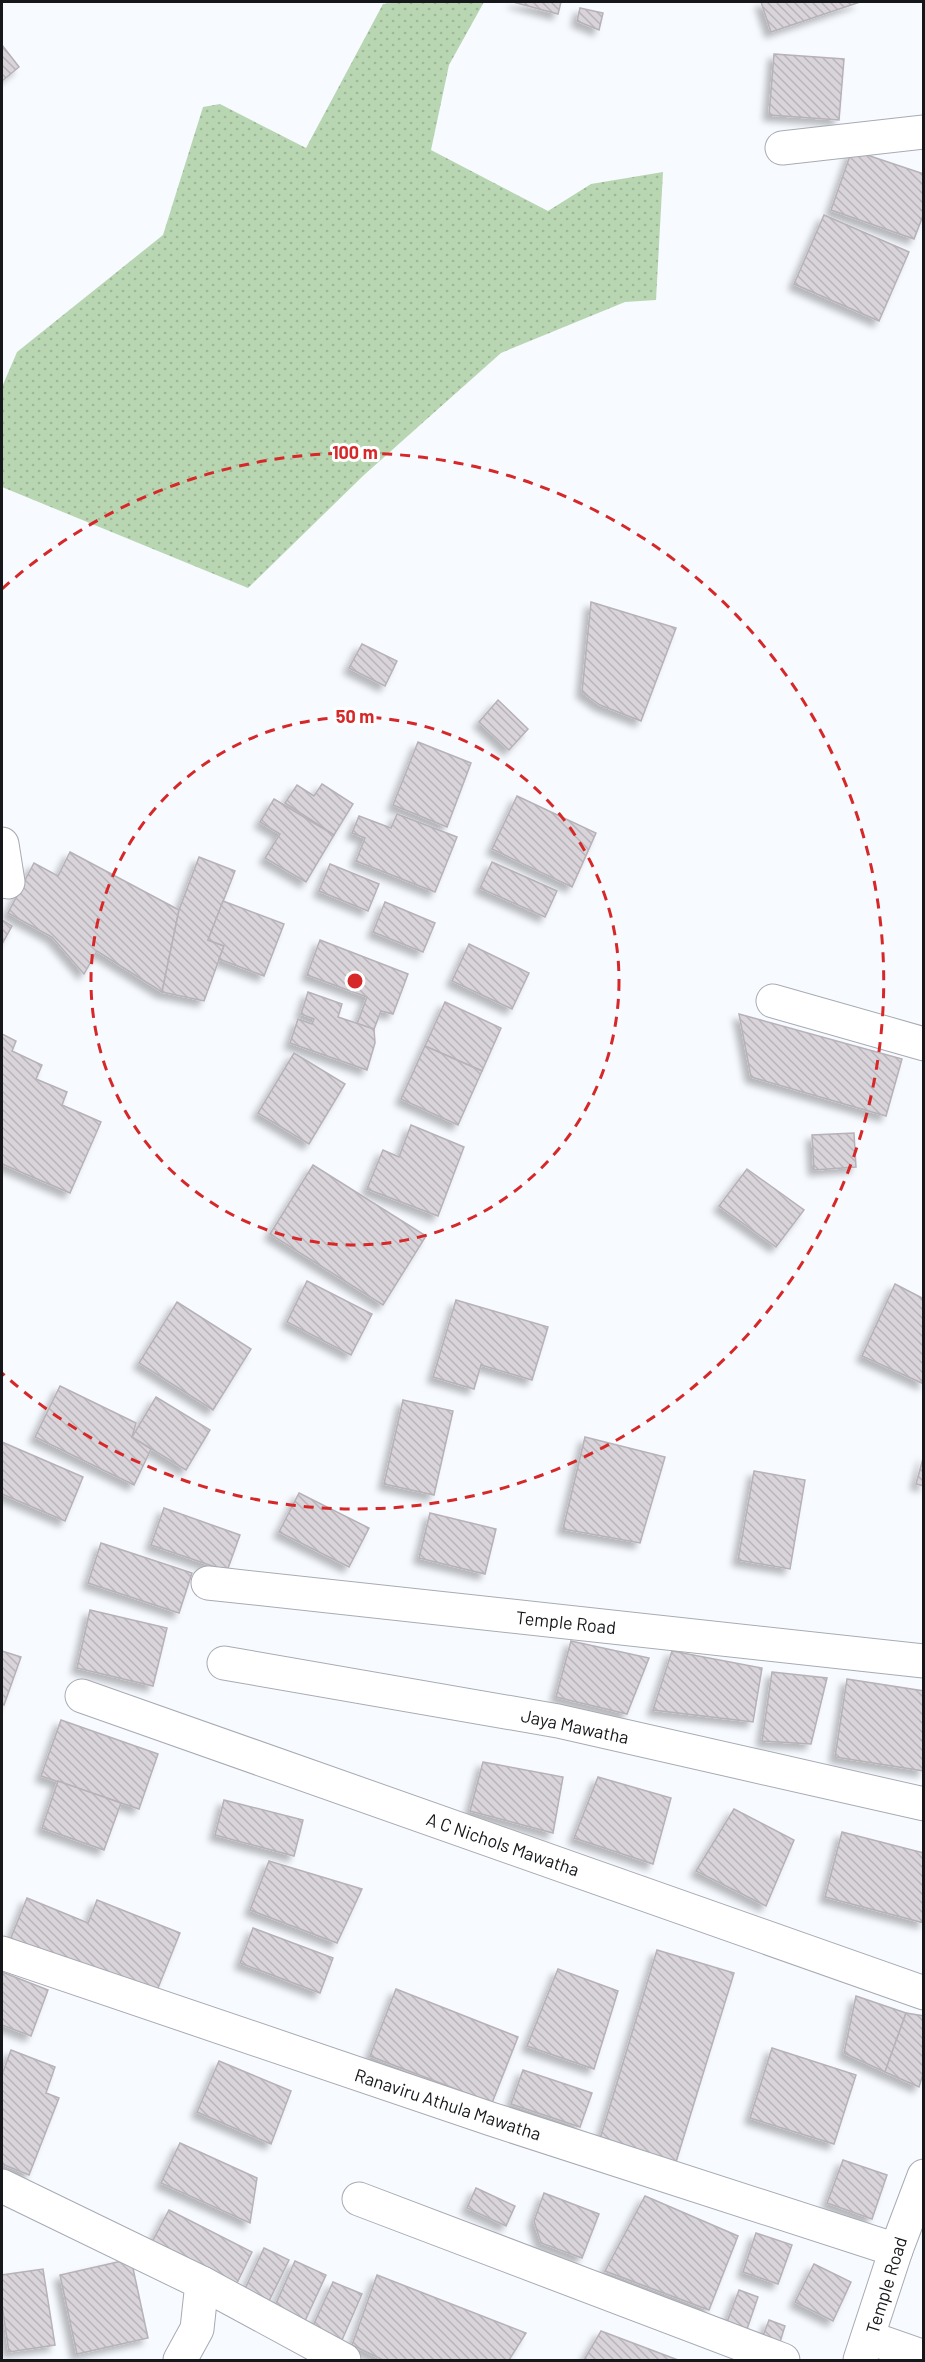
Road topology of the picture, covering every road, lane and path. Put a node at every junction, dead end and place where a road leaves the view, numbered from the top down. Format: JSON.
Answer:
{"nodes":[{"id":1,"x":924,"y":132,"type":"edge"},
{"id":2,"x":782,"y":148,"type":"dead end"},
{"id":3,"x":2,"y":844,"type":"edge"},
{"id":4,"x":8,"y":882,"type":"dead end"},
{"id":5,"x":773,"y":1001,"type":"dead end"},
{"id":6,"x":924,"y":1044,"type":"edge"},
{"id":7,"x":208,"y":1583,"type":"dead end"},
{"id":8,"x":924,"y":1661,"type":"edge"},
{"id":9,"x":224,"y":1663,"type":"dead end"},
{"id":10,"x":82,"y":1696,"type":"dead end"},
{"id":11,"x":924,"y":1804,"type":"edge"},
{"id":12,"x":2,"y":1953,"type":"edge"},
{"id":13,"x":924,"y":1993,"type":"edge"},
{"id":14,"x":924,"y":2176,"type":"edge"},
{"id":15,"x":2,"y":2186,"type":"edge"},
{"id":16,"x":359,"y":2199,"type":"dead end"},
{"id":17,"x":896,"y":2250,"type":"junction"},
{"id":18,"x":202,"y":2283,"type":"junction"},
{"id":19,"x":865,"y":2349,"type":"edge"},
{"id":20,"x":924,"y":2357,"type":"edge"},
{"id":21,"x":180,"y":2361,"type":"edge"},
{"id":22,"x":344,"y":2361,"type":"edge"},
{"id":23,"x":783,"y":2361,"type":"edge"}],
"edges":[{"from":1,"to":2,"type":"street"},
{"from":3,"to":4,"type":"street"},
{"from":5,"to":6,"type":"street"},
{"from":7,"to":8,"type":"street","name":"Temple Road"},
{"from":9,"to":11,"type":"street","name":"Jaya Mawatha"},
{"from":10,"to":13,"type":"street","name":"A C Nichols Mawatha"},
{"from":12,"to":17,"type":"street","name":"Ranaviru Athula Mawatha"},
{"from":14,"to":17,"type":"street","name":"Temple Road"},
{"from":15,"to":18,"type":"street"},
{"from":16,"to":23,"type":"street"},
{"from":17,"to":19,"type":"street","name":"Temple Road"},
{"from":18,"to":21,"type":"street"},
{"from":18,"to":22,"type":"street"},
{"from":19,"to":20,"type":"street"}]}
